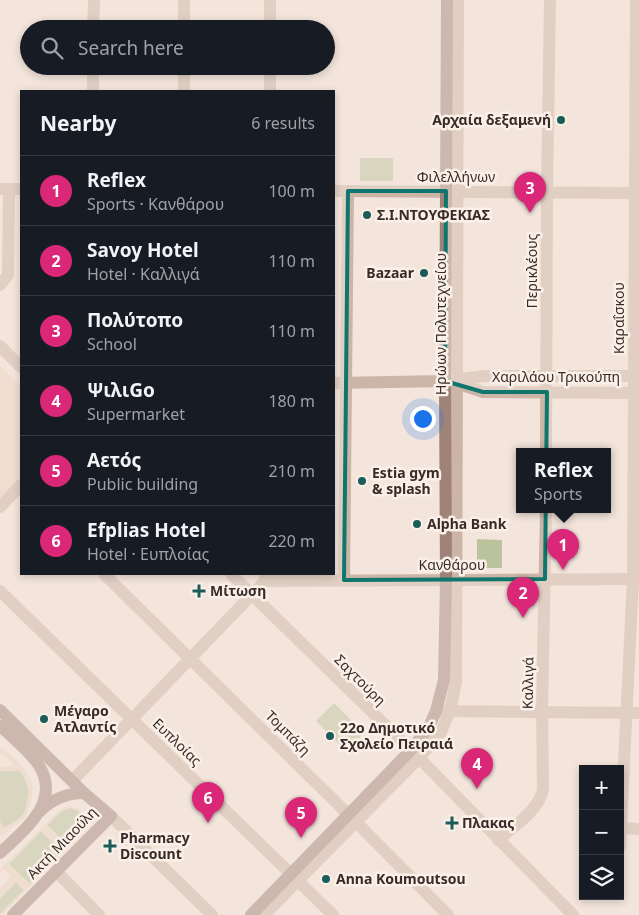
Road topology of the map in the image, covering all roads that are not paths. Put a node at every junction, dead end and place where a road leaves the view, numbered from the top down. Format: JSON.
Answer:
{"nodes":[{"id":1,"x":94,"y":0,"type":"edge"},
{"id":2,"x":184,"y":0,"type":"edge"},
{"id":3,"x":270,"y":0,"type":"edge"},
{"id":4,"x":448,"y":0,"type":"edge"},
{"id":5,"x":458,"y":0,"type":"edge"},
{"id":6,"x":550,"y":0,"type":"edge"},
{"id":7,"x":636,"y":0,"type":"edge"},
{"id":8,"x":93,"y":20,"type":"edge"},
{"id":9,"x":184,"y":20,"type":"edge"},
{"id":10,"x":270,"y":20,"type":"edge"},
{"id":11,"x":93,"y":75,"type":"edge"},
{"id":12,"x":184,"y":75,"type":"edge"},
{"id":13,"x":270,"y":75,"type":"edge"},
{"id":14,"x":93,"y":90,"type":"edge"},
{"id":15,"x":184,"y":90,"type":"edge"},
{"id":16,"x":270,"y":90,"type":"edge"},
{"id":17,"x":10,"y":189,"type":"edge"},
{"id":18,"x":335,"y":191,"type":"edge"},
{"id":19,"x":348,"y":191,"type":"junction"},
{"id":20,"x":451,"y":191,"type":"junction"},
{"id":21,"x":547,"y":192,"type":"junction"},
{"id":22,"x":636,"y":192,"type":"edge"},
{"id":23,"x":0,"y":285,"type":"edge"},
{"id":24,"x":0,"y":346,"type":"edge"},
{"id":25,"x":20,"y":365,"type":"edge"},
{"id":26,"x":547,"y":376,"type":"junction"},
{"id":27,"x":636,"y":376,"type":"edge"},
{"id":28,"x":452,"y":381,"type":"junction"},
{"id":29,"x":340,"y":383,"type":"edge"},
{"id":30,"x":547,"y":392,"type":"junction"},
{"id":31,"x":636,"y":393,"type":"edge"},
{"id":32,"x":546,"y":448,"type":"edge"},
{"id":33,"x":20,"y":489,"type":"edge"},
{"id":34,"x":0,"y":507,"type":"edge"},
{"id":35,"x":546,"y":513,"type":"edge"},
{"id":36,"x":105,"y":575,"type":"edge"},
{"id":37,"x":232,"y":575,"type":"edge"},
{"id":38,"x":265,"y":578,"type":"edge"},
{"id":39,"x":545,"y":579,"type":"junction"},
{"id":40,"x":636,"y":579,"type":"edge"},
{"id":41,"x":344,"y":580,"type":"junction"},
{"id":42,"x":451,"y":580,"type":"junction"},
{"id":43,"x":0,"y":591,"type":"edge"},
{"id":44,"x":252,"y":594,"type":"junction"},
{"id":45,"x":190,"y":658,"type":"junction"},
{"id":46,"x":0,"y":710,"type":"edge"},
{"id":47,"x":436,"y":711,"type":"junction"},
{"id":48,"x":450,"y":711,"type":"junction"},
{"id":49,"x":542,"y":711,"type":"junction"},
{"id":50,"x":633,"y":713,"type":"edge"},
{"id":51,"x":132,"y":719,"type":"junction"},
{"id":52,"x":0,"y":726,"type":"edge"},
{"id":53,"x":414,"y":755,"type":"junction"},
{"id":54,"x":72,"y":780,"type":"junction"},
{"id":55,"x":84,"y":792,"type":"junction"},
{"id":56,"x":624,"y":810,"type":"edge"},
{"id":57,"x":40,"y":811,"type":"junction"},
{"id":58,"x":110,"y":816,"type":"junction"},
{"id":59,"x":352,"y":819,"type":"junction"},
{"id":60,"x":624,"y":828,"type":"edge"},
{"id":61,"x":639,"y":829,"type":"edge"},
{"id":62,"x":498,"y":840,"type":"junction"},
{"id":63,"x":0,"y":853,"type":"edge"},
{"id":64,"x":56,"y":871,"type":"junction"},
{"id":65,"x":295,"y":878,"type":"junction"},
{"id":66,"x":13,"y":915,"type":"edge"},
{"id":67,"x":99,"y":915,"type":"edge"},
{"id":68,"x":212,"y":915,"type":"edge"},
{"id":69,"x":252,"y":915,"type":"edge"},
{"id":70,"x":264,"y":915,"type":"edge"},
{"id":71,"x":333,"y":915,"type":"edge"},
{"id":72,"x":448,"y":915,"type":"edge"},
{"id":73,"x":572,"y":915,"type":"edge"}],
"edges":[{"from":1,"to":8,"type":"street"},
{"from":2,"to":9,"type":"street"},
{"from":3,"to":10,"type":"street"},
{"from":4,"to":20,"type":"main road","name":"Ηρώων Πολυτεχνείου"},
{"from":5,"to":20,"type":"street","name":"Ηρώων Πολυτεχνείου"},
{"from":6,"to":21,"type":"street","name":"Περικλέους"},
{"from":7,"to":22,"type":"street","name":"Καραΐσκου"},
{"from":11,"to":14,"type":"street"},
{"from":12,"to":15,"type":"street"},
{"from":13,"to":16,"type":"street"},
{"from":17,"to":23,"type":"street"},
{"from":18,"to":19,"type":"street","name":"Φιλελλήνων"},
{"from":19,"to":20,"type":"street","name":"Φιλελλήνων"},
{"from":19,"to":29,"type":"street"},
{"from":20,"to":21,"type":"street","name":"Φιλελλήνων"},
{"from":20,"to":28,"type":"main road","name":"Ηρώων Πολυτεχνείου"},
{"from":21,"to":22,"type":"street","name":"Φιλελλήνων"},
{"from":21,"to":26,"type":"street","name":"Περικλέους"},
{"from":22,"to":27,"type":"street","name":"Καραΐσκου"},
{"from":24,"to":25,"type":"street"},
{"from":26,"to":27,"type":"street","name":"Χαριλάου Τρικούπη"},
{"from":26,"to":28,"type":"street","name":"Χαριλάου Τρικούπη"},
{"from":26,"to":30,"type":"street","name":"Περικλέους"},
{"from":27,"to":31,"type":"street","name":"Καραΐσκου"},
{"from":28,"to":29,"type":"street","name":"Χαριλάου Τρικούπη"},
{"from":28,"to":30,"type":"street","name":"Χαριλάου Τρικούπη"},
{"from":28,"to":42,"type":"main road","name":"Ηρώων Πολυτεχνείου"},
{"from":29,"to":41,"type":"street"},
{"from":30,"to":31,"type":"street","name":"Χαριλάου Τρικούπη"},
{"from":30,"to":32,"type":"street"},
{"from":31,"to":40,"type":"street","name":"Καραΐσκου"},
{"from":33,"to":34,"type":"street"},
{"from":35,"to":39,"type":"street","name":"Καλλιγά"},
{"from":36,"to":45,"type":"street","name":"Τομπάζη"},
{"from":37,"to":44,"type":"street","name":"Σαχτούρη"},
{"from":38,"to":41,"type":"street","name":"Κανθάρου"},
{"from":38,"to":44,"type":"street"},
{"from":39,"to":40,"type":"street","name":"Κανθάρου"},
{"from":39,"to":42,"type":"street","name":"Κανθάρου"},
{"from":39,"to":49,"type":"street","name":"Καλλιγά"},
{"from":40,"to":50,"type":"street","name":"Καραΐσκου"},
{"from":41,"to":42,"type":"street","name":"Κανθάρου"},
{"from":42,"to":47,"type":"main road","name":"Ηρώων Πολυτεχνείου"},
{"from":42,"to":48,"type":"street","name":"Ηρώων Πολυτεχνείου"},
{"from":43,"to":51,"type":"street","name":"Ευπλοίας"},
{"from":44,"to":45,"type":"street"},
{"from":44,"to":53,"type":"street","name":"Σαχτούρη"},
{"from":45,"to":51,"type":"street"},
{"from":45,"to":59,"type":"street","name":"Τομπάζη"},
{"from":46,"to":54,"type":"main road","name":"Ακτή Μιαούλη"},
{"from":47,"to":48,"type":"street"},
{"from":47,"to":53,"type":"main road","name":"Ηρώων Πολυτεχνείου"},
{"from":48,"to":49,"type":"street"},
{"from":48,"to":53,"type":"street","name":"Ηρώων Πολυτεχνείου"},
{"from":49,"to":50,"type":"street"},
{"from":49,"to":62,"type":"street","name":"Καλλιγά"},
{"from":50,"to":56,"type":"street","name":"Καραΐσκου"},
{"from":51,"to":54,"type":"street"},
{"from":51,"to":65,"type":"street","name":"Ευπλοίας"},
{"from":52,"to":57,"type":"main road","name":"Ακτή Μιαούλη"},
{"from":53,"to":59,"type":"main road"},
{"from":53,"to":62,"type":"street","name":"Σαχτούρη"},
{"from":54,"to":55,"type":"main road","name":"Ακτή Μιαούλη"},
{"from":55,"to":57,"type":"main road","name":"Ακτή Μιαούλη"},
{"from":55,"to":58,"type":"main road","name":"Ακτή Μιαούλη"},
{"from":57,"to":63,"type":"main road","name":"Ακτή Μιαούλη"},
{"from":58,"to":64,"type":"main road","name":"Ακτή Μιαούλη"},
{"from":58,"to":68,"type":"street"},
{"from":59,"to":65,"type":"main road"},
{"from":59,"to":72,"type":"street","name":"Τομπάζη"},
{"from":60,"to":61,"type":"street"},
{"from":62,"to":73,"type":"street","name":"Σαχτούρη"},
{"from":64,"to":66,"type":"main road","name":"Ακτή Μιαούλη"},
{"from":64,"to":67,"type":"street"},
{"from":65,"to":69,"type":"main road"},
{"from":65,"to":70,"type":"street"},
{"from":65,"to":71,"type":"street","name":"Ευπλοίας"}]}
